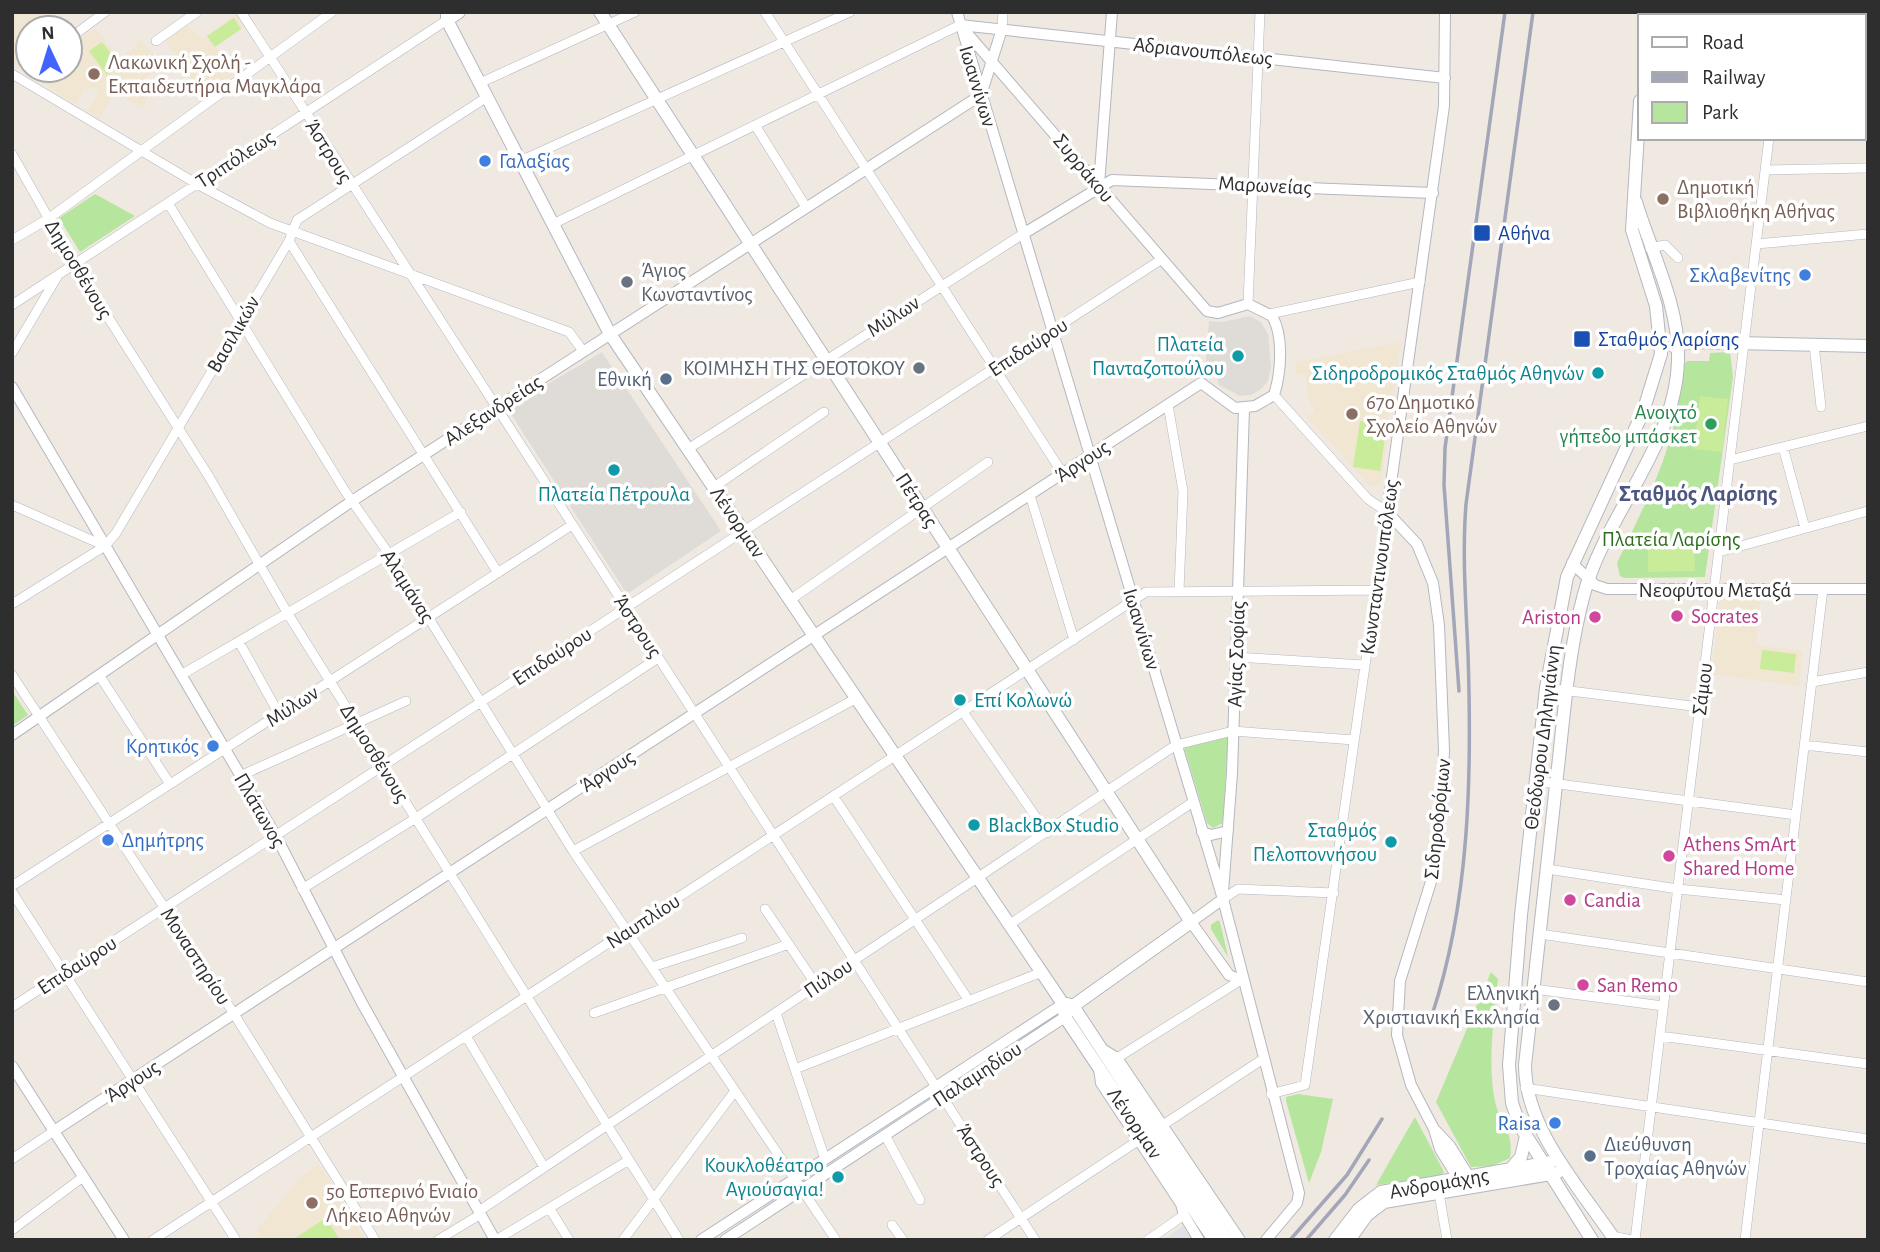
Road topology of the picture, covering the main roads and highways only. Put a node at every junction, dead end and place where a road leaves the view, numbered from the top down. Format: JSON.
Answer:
{"nodes":[{"id":1,"x":436,"y":12,"type":"edge"},
{"id":2,"x":459,"y":12,"type":"edge"},
{"id":3,"x":600,"y":12,"type":"edge"},
{"id":4,"x":447,"y":16,"type":"edge"},
{"id":5,"x":1638,"y":140,"type":"edge"},
{"id":6,"x":1635,"y":199,"type":"junction"},
{"id":7,"x":1678,"y":344,"type":"junction"},
{"id":8,"x":1868,"y":346,"type":"edge"},
{"id":9,"x":1661,"y":354,"type":"junction"},
{"id":10,"x":1191,"y":922,"type":"joint"},
{"id":11,"x":1067,"y":1009,"type":"junction"},
{"id":12,"x":1526,"y":1136,"type":"junction"},
{"id":13,"x":1565,"y":1165,"type":"junction"},
{"id":14,"x":1546,"y":1169,"type":"junction"},
{"id":15,"x":1510,"y":1170,"type":"junction"},
{"id":16,"x":1467,"y":1183,"type":"junction"},
{"id":17,"x":1613,"y":1238,"type":"edge"},
{"id":18,"x":1213,"y":1240,"type":"edge"},
{"id":19,"x":1227,"y":1240,"type":"edge"},
{"id":20,"x":1335,"y":1240,"type":"edge"},
{"id":21,"x":1349,"y":1240,"type":"edge"},
{"id":22,"x":1592,"y":1240,"type":"edge"}],
"edges":[{"from":1,"to":4,"type":"main road","name":"Λένορμαν"},
{"from":2,"to":4,"type":"main road","name":"Τριπόλεως"},
{"from":3,"to":10,"type":"main road","name":"Πέτρας"},
{"from":4,"to":11,"type":"main road","name":"Λένορμαν"},
{"from":5,"to":6,"type":"main road"},
{"from":6,"to":7,"type":"main road","name":"Θεόδωρου Δηληγιάννη"},
{"from":6,"to":9,"type":"main road","name":"Θεόδωρου Δηληγιάννη"},
{"from":7,"to":8,"type":"main road"},
{"from":7,"to":9,"type":"main road"},
{"from":7,"to":13,"type":"main road","name":"Θεόδωρου Δηληγιάννη"},
{"from":9,"to":12,"type":"main road","name":"Θεόδωρου Δηληγιάννη"},
{"from":10,"to":11,"type":"main road","name":"Παλαμηδίου"},
{"from":11,"to":18,"type":"main road","name":"Λένορμαν"},
{"from":11,"to":19,"type":"main road","name":"Λένορμαν"},
{"from":12,"to":14,"type":"main road","name":"Θεόδωρου Δηληγιάννη"},
{"from":12,"to":15,"type":"main road"},
{"from":13,"to":14,"type":"main road","name":"Ανδρομάχης"},
{"from":13,"to":17,"type":"main road","name":"Θεόδωρου Δηληγιάννη"},
{"from":14,"to":15,"type":"main road","name":"Ανδρομάχης"},
{"from":14,"to":16,"type":"main road","name":"Ανδρομάχης"},
{"from":14,"to":22,"type":"main road","name":"Θεόδωρου Δηληγιάννη"},
{"from":15,"to":16,"type":"main road","name":"Ανδρομάχης"},
{"from":16,"to":20,"type":"main road","name":"Ανδρομάχης"},
{"from":16,"to":21,"type":"main road","name":"Ανδρομάχης"}]}
